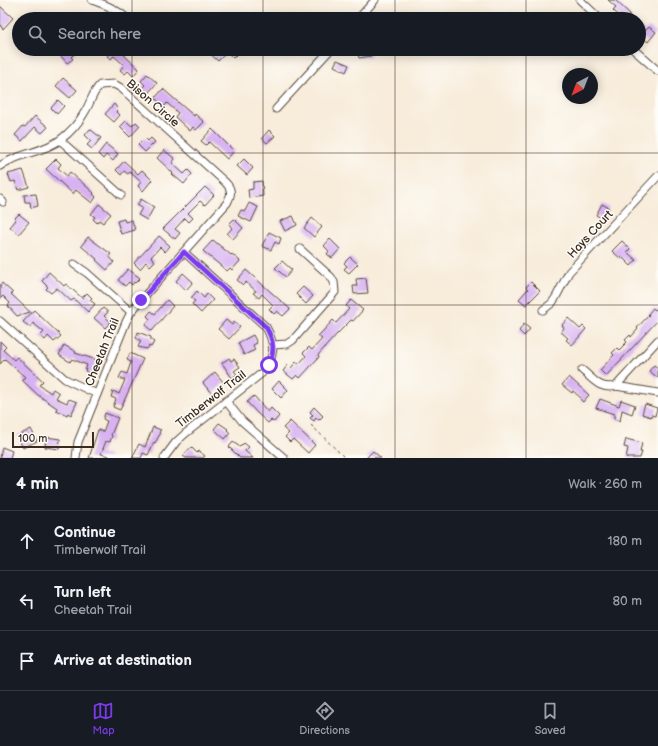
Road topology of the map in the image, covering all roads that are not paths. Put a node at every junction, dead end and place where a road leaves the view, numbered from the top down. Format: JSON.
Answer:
{"nodes":[{"id":1,"x":92,"y":0,"type":"edge"},
{"id":2,"x":375,"y":0,"type":"edge"},
{"id":3,"x":580,"y":0,"type":"edge"},
{"id":4,"x":119,"y":12,"type":"edge"},
{"id":5,"x":364,"y":12,"type":"edge"},
{"id":6,"x":593,"y":12,"type":"edge"},
{"id":7,"x":325,"y":56,"type":"edge"},
{"id":8,"x":641,"y":56,"type":"edge"},
{"id":9,"x":658,"y":71,"type":"edge"},
{"id":10,"x":276,"y":109,"type":"dead end"},
{"id":11,"x":60,"y":140,"type":"junction"},
{"id":12,"x":0,"y":166,"type":"edge"},
{"id":13,"x":658,"y":176,"type":"edge"},
{"id":14,"x":231,"y":193,"type":"joint"},
{"id":15,"x":121,"y":194,"type":"dead end"},
{"id":16,"x":300,"y":249,"type":"dead end"},
{"id":17,"x":184,"y":252,"type":"junction"},
{"id":18,"x":74,"y":264,"type":"dead end"},
{"id":19,"x":543,"y":310,"type":"dead end"},
{"id":20,"x":131,"y":312,"type":"junction"},
{"id":21,"x":0,"y":321,"type":"edge"},
{"id":22,"x":658,"y":340,"type":"edge"},
{"id":23,"x":273,"y":345,"type":"junction"},
{"id":24,"x":582,"y":370,"type":"dead end"},
{"id":25,"x":616,"y":386,"type":"junction"},
{"id":26,"x":658,"y":393,"type":"edge"},
{"id":27,"x":97,"y":394,"type":"junction"},
{"id":28,"x":226,"y":401,"type":"junction"},
{"id":29,"x":76,"y":458,"type":"edge"},
{"id":30,"x":164,"y":458,"type":"edge"},
{"id":31,"x":284,"y":458,"type":"edge"}],
"edges":[{"from":1,"to":4,"type":"street"},
{"from":2,"to":5,"type":"street"},
{"from":3,"to":6,"type":"street"},
{"from":7,"to":10,"type":"street"},
{"from":8,"to":9,"type":"street"},
{"from":11,"to":12,"type":"street","name":"Bison Circle"},
{"from":11,"to":14,"type":"street","name":"Bison Circle"},
{"from":11,"to":15,"type":"street"},
{"from":13,"to":19,"type":"street","name":"Hays Court"},
{"from":14,"to":17,"type":"street","name":"Cheetah Trail"},
{"from":16,"to":23,"type":"street"},
{"from":17,"to":20,"type":"street","name":"Cheetah Trail"},
{"from":17,"to":23,"type":"street"},
{"from":18,"to":20,"type":"street"},
{"from":20,"to":27,"type":"street","name":"Cheetah Trail"},
{"from":21,"to":27,"type":"street"},
{"from":22,"to":25,"type":"street"},
{"from":23,"to":28,"type":"street","name":"Timberwolf Trail"},
{"from":24,"to":25,"type":"street"},
{"from":25,"to":26,"type":"street"},
{"from":27,"to":29,"type":"street","name":"Cheetah Trail"},
{"from":28,"to":30,"type":"street","name":"Timberwolf Trail"},
{"from":28,"to":31,"type":"street"}]}
